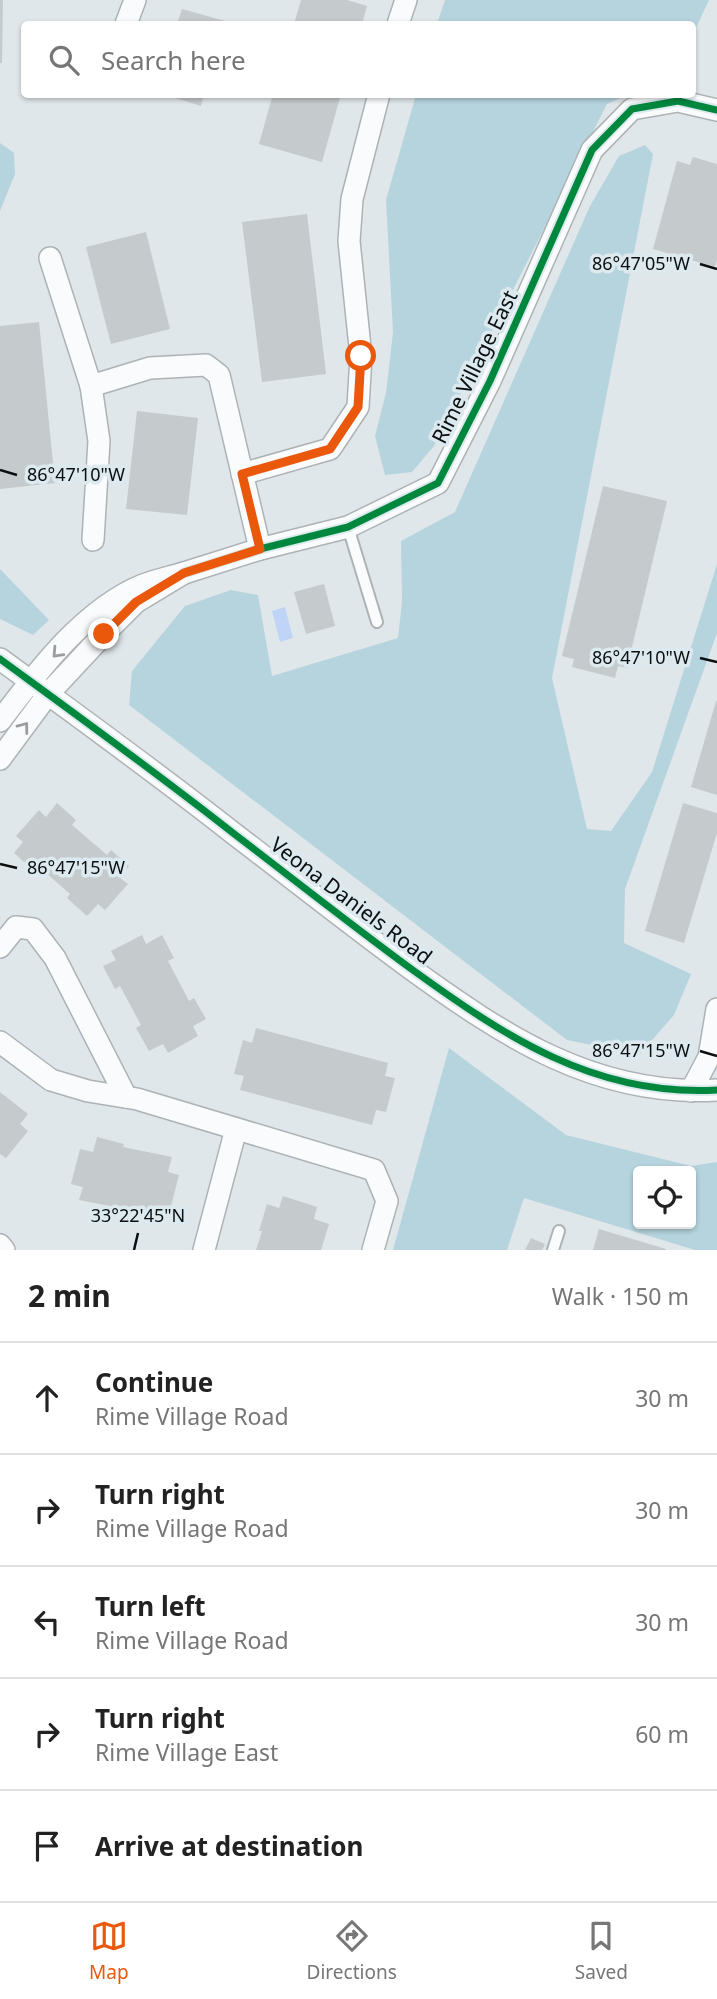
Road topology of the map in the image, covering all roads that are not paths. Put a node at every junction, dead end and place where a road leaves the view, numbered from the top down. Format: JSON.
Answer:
{"nodes":[{"id":1,"x":135,"y":0,"type":"edge"},
{"id":2,"x":406,"y":0,"type":"edge"},
{"id":3,"x":126,"y":21,"type":"edge"},
{"id":4,"x":399,"y":21,"type":"edge"},
{"id":5,"x":378,"y":98,"type":"edge"},
{"id":6,"x":717,"y":110,"type":"edge"},
{"id":7,"x":50,"y":258,"type":"dead end"},
{"id":8,"x":91,"y":386,"type":"junction"},
{"id":9,"x":242,"y":474,"type":"junction"},
{"id":10,"x":348,"y":527,"type":"junction"},
{"id":11,"x":93,"y":540,"type":"dead end"},
{"id":12,"x":260,"y":549,"type":"junction"},
{"id":13,"x":184,"y":573,"type":"junction"},
{"id":14,"x":377,"y":622,"type":"dead end"},
{"id":15,"x":0,"y":659,"type":"edge"},
{"id":16,"x":31,"y":681,"type":"junction"},
{"id":17,"x":48,"y":694,"type":"junction"},
{"id":18,"x":0,"y":721,"type":"edge"},
{"id":19,"x":0,"y":759,"type":"edge"},
{"id":20,"x":0,"y":947,"type":"edge"},
{"id":21,"x":717,"y":1009,"type":"edge"},
{"id":22,"x":0,"y":1041,"type":"edge"},
{"id":23,"x":717,"y":1090,"type":"edge"},
{"id":24,"x":691,"y":1091,"type":"junction"},
{"id":25,"x":126,"y":1097,"type":"junction"},
{"id":26,"x":236,"y":1129,"type":"junction"},
{"id":27,"x":559,"y":1231,"type":"dead end"},
{"id":28,"x":0,"y":1245,"type":"edge"},
{"id":29,"x":4,"y":1250,"type":"edge"},
{"id":30,"x":204,"y":1250,"type":"edge"},
{"id":31,"x":373,"y":1250,"type":"edge"},
{"id":32,"x":553,"y":1250,"type":"edge"}],
"edges":[{"from":1,"to":3,"type":"street"},
{"from":2,"to":4,"type":"street"},
{"from":5,"to":9,"type":"street"},
{"from":6,"to":10,"type":"street","name":"Rime Village East"},
{"from":7,"to":8,"type":"street"},
{"from":8,"to":9,"type":"street"},
{"from":8,"to":11,"type":"street"},
{"from":9,"to":12,"type":"street"},
{"from":10,"to":12,"type":"street","name":"Rime Village East"},
{"from":10,"to":14,"type":"lane"},
{"from":12,"to":13,"type":"street","name":"Rime Village East"},
{"from":13,"to":16,"type":"street","name":"Rime Village East","one_way":true},
{"from":13,"to":17,"type":"street","name":"Rime Village East"},
{"from":15,"to":16,"type":"street","name":"Veona Daniels Road"},
{"from":16,"to":17,"type":"street","name":"Veona Daniels Road"},
{"from":16,"to":18,"type":"street","name":"Rime Village East"},
{"from":19,"to":17,"type":"street","name":"Rime Village East","one_way":true},
{"from":17,"to":24,"type":"street","name":"Veona Daniels Road"},
{"from":20,"to":25,"type":"street"},
{"from":21,"to":24,"type":"street"},
{"from":22,"to":25,"type":"street"},
{"from":23,"to":24,"type":"street","name":"Veona Daniels Road"},
{"from":25,"to":26,"type":"street"},
{"from":26,"to":30,"type":"street"},
{"from":26,"to":31,"type":"street"},
{"from":27,"to":32,"type":"lane"},
{"from":28,"to":29,"type":"street"}]}
